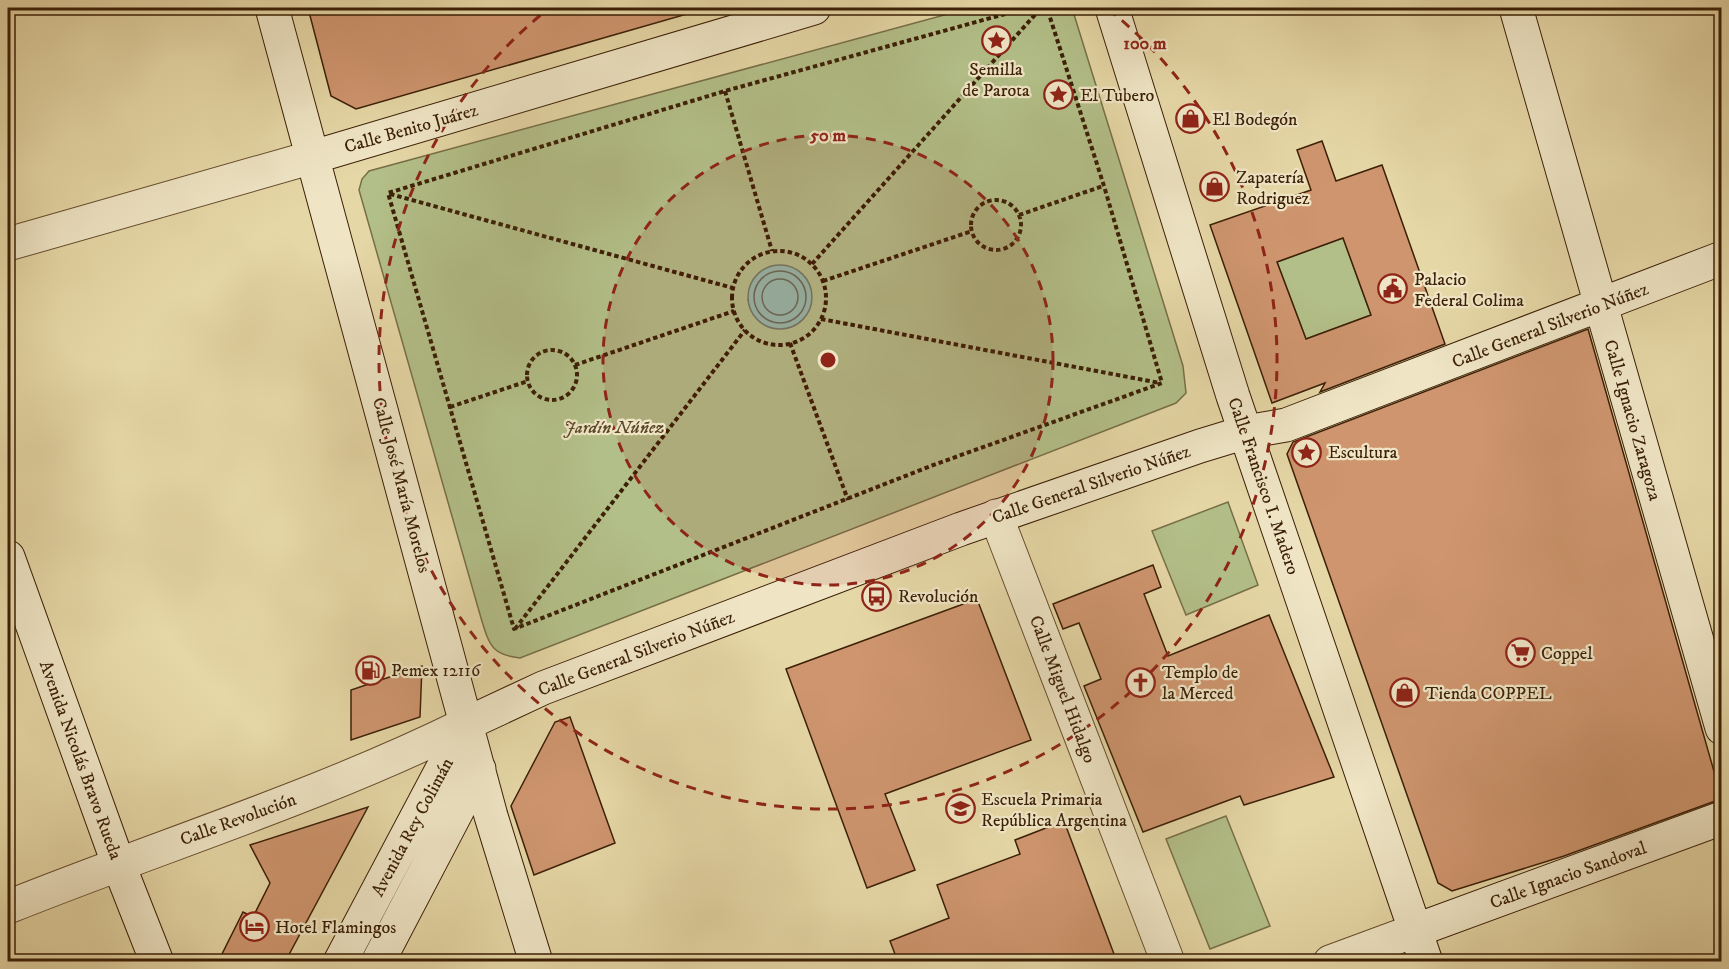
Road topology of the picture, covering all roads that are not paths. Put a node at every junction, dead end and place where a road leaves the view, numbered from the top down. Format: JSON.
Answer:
{"nodes":[{"id":1,"x":272,"y":8,"type":"edge"},
{"id":2,"x":814,"y":8,"type":"edge"},
{"id":3,"x":1112,"y":8,"type":"edge"},
{"id":4,"x":1516,"y":8,"type":"edge"},
{"id":5,"x":313,"y":157,"type":"junction"},
{"id":6,"x":8,"y":244,"type":"edge"},
{"id":7,"x":1722,"y":258,"type":"edge"},
{"id":8,"x":1600,"y":307,"type":"junction"},
{"id":9,"x":1246,"y":432,"type":"junction"},
{"id":10,"x":996,"y":516,"type":"junction"},
{"id":11,"x":8,"y":557,"type":"edge"},
{"id":12,"x":466,"y":724,"type":"junction"},
{"id":13,"x":1722,"y":728,"type":"edge"},
{"id":14,"x":479,"y":769,"type":"junction"},
{"id":15,"x":1722,"y":818,"type":"edge"},
{"id":16,"x":118,"y":863,"type":"junction"},
{"id":17,"x":8,"y":907,"type":"edge"},
{"id":18,"x":1414,"y":931,"type":"junction"},
{"id":19,"x":157,"y":962,"type":"edge"},
{"id":20,"x":340,"y":962,"type":"edge"},
{"id":21,"x":378,"y":962,"type":"edge"},
{"id":22,"x":536,"y":962,"type":"edge"},
{"id":23,"x":1168,"y":962,"type":"edge"},
{"id":24,"x":1330,"y":962,"type":"edge"},
{"id":25,"x":1426,"y":962,"type":"edge"}],
"edges":[{"from":1,"to":5,"type":"street","name":"Calle José María Morelos"},
{"from":2,"to":5,"type":"street","name":"Calle Benito Juárez"},
{"from":3,"to":9,"type":"street","name":"Calle Francisco I. Madero"},
{"from":4,"to":8,"type":"street","name":"Calle Ignacio Zaragoza"},
{"from":5,"to":6,"type":"street","name":"Calle Benito Juárez"},
{"from":5,"to":12,"type":"street","name":"Calle José María Morelos"},
{"from":7,"to":8,"type":"street","name":"Calle General Silverio Núñez"},
{"from":8,"to":9,"type":"street","name":"Calle General Silverio Núñez"},
{"from":8,"to":13,"type":"street","name":"Calle Ignacio Zaragoza"},
{"from":9,"to":10,"type":"street","name":"Calle General Silverio Núñez"},
{"from":9,"to":18,"type":"street","name":"Calle Francisco I. Madero"},
{"from":10,"to":12,"type":"street","name":"Calle General Silverio Núñez"},
{"from":10,"to":23,"type":"street","name":"Calle Miguel Hidalgo"},
{"from":11,"to":16,"type":"street","name":"Avenida Nicolás Bravo Rueda"},
{"from":12,"to":14,"type":"street","name":"Calle José María Morelos"},
{"from":12,"to":16,"type":"street","name":"Calle Revolución"},
{"from":12,"to":20,"type":"street","name":"Avenida Rey Colimán"},
{"from":14,"to":21,"type":"street","name":"Avenida Rey Colimán"},
{"from":14,"to":22,"type":"street","name":"Calle José María Morelos"},
{"from":15,"to":18,"type":"street","name":"Calle Ignacio Sandoval"},
{"from":16,"to":17,"type":"street","name":"Calle Revolución"},
{"from":16,"to":19,"type":"street","name":"Avenida Nicolás Bravo Rueda"},
{"from":18,"to":24,"type":"street","name":"Calle Ignacio Sandoval"},
{"from":18,"to":25,"type":"street","name":"Calle Francisco I. Madero"}]}
